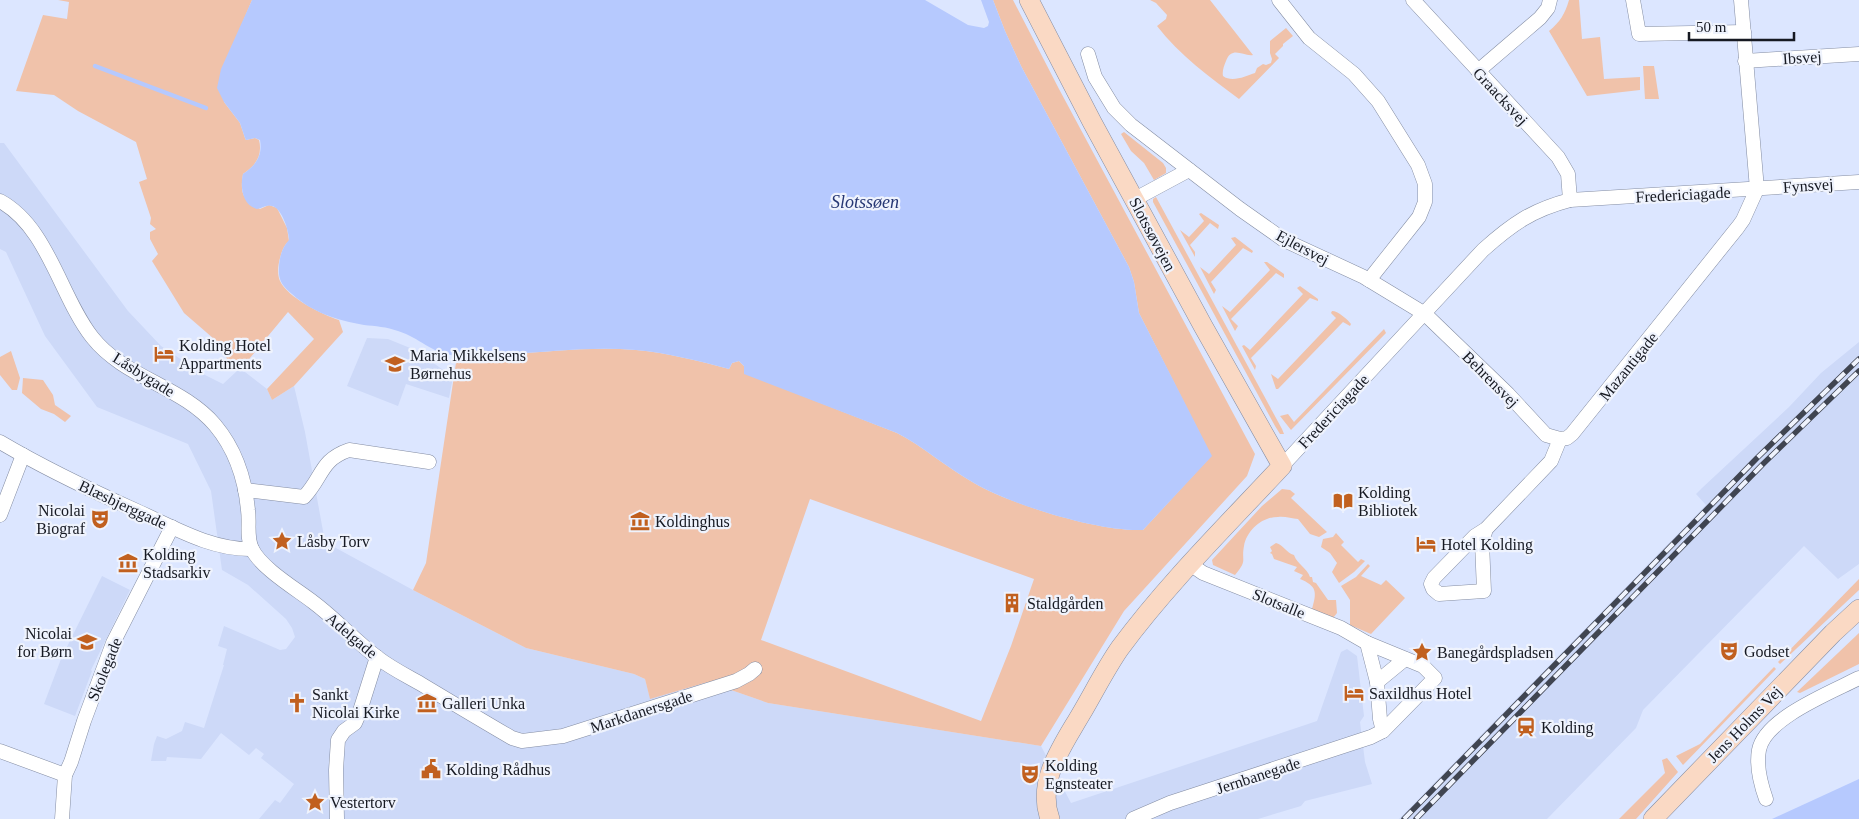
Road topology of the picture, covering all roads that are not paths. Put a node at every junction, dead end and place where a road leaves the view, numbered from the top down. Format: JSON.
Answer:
{"nodes":[{"id":1,"x":1028,"y":0,"type":"edge"},
{"id":2,"x":1279,"y":0,"type":"edge"},
{"id":3,"x":1413,"y":0,"type":"edge"},
{"id":4,"x":1550,"y":0,"type":"edge"},
{"id":5,"x":1633,"y":0,"type":"edge"},
{"id":6,"x":1742,"y":0,"type":"edge"},
{"id":7,"x":1744,"y":32,"type":"junction"},
{"id":8,"x":1088,"y":54,"type":"dead end"},
{"id":9,"x":1859,"y":54,"type":"edge"},
{"id":10,"x":1745,"y":61,"type":"junction"},
{"id":11,"x":1478,"y":71,"type":"junction"},
{"id":12,"x":1189,"y":170,"type":"junction"},
{"id":13,"x":1859,"y":182,"type":"edge"},
{"id":14,"x":1757,"y":189,"type":"junction"},
{"id":15,"x":1135,"y":199,"type":"junction"},
{"id":16,"x":1570,"y":200,"type":"junction"},
{"id":17,"x":0,"y":201,"type":"edge"},
{"id":18,"x":1369,"y":280,"type":"junction"},
{"id":19,"x":1425,"y":314,"type":"junction"},
{"id":20,"x":1560,"y":439,"type":"junction"},
{"id":21,"x":0,"y":442,"type":"edge"},
{"id":22,"x":22,"y":455,"type":"junction"},
{"id":23,"x":429,"y":462,"type":"dead end"},
{"id":24,"x":1282,"y":466,"type":"junction"},
{"id":25,"x":245,"y":490,"type":"junction"},
{"id":26,"x":0,"y":515,"type":"edge"},
{"id":27,"x":172,"y":527,"type":"junction"},
{"id":28,"x":1486,"y":529,"type":"junction"},
{"id":29,"x":252,"y":548,"type":"junction"},
{"id":30,"x":1190,"y":564,"type":"junction"},
{"id":31,"x":1859,"y":609,"type":"edge"},
{"id":32,"x":1367,"y":643,"type":"junction"},
{"id":33,"x":377,"y":657,"type":"junction"},
{"id":34,"x":1405,"y":659,"type":"junction"},
{"id":35,"x":755,"y":668,"type":"dead end"},
{"id":36,"x":1859,"y":678,"type":"edge"},
{"id":37,"x":1377,"y":682,"type":"junction"},
{"id":38,"x":1383,"y":730,"type":"junction"},
{"id":39,"x":522,"y":740,"type":"joint"},
{"id":40,"x":0,"y":751,"type":"edge"},
{"id":41,"x":65,"y":775,"type":"junction"},
{"id":42,"x":1766,"y":800,"type":"dead end"},
{"id":43,"x":62,"y":819,"type":"edge"},
{"id":44,"x":337,"y":819,"type":"edge"},
{"id":45,"x":1050,"y":819,"type":"edge"},
{"id":46,"x":1133,"y":819,"type":"edge"},
{"id":47,"x":1653,"y":819,"type":"edge"}],
"edges":[{"from":1,"to":15,"type":"main road","name":"Slotssøvejen"},
{"from":2,"to":18,"type":"street"},
{"from":3,"to":11,"type":"street","name":"Graacksvej"},
{"from":4,"to":11,"type":"street"},
{"from":5,"to":7,"type":"street"},
{"from":6,"to":7,"type":"street"},
{"from":7,"to":10,"type":"street"},
{"from":8,"to":12,"type":"street","name":"Ejlersvej"},
{"from":9,"to":10,"type":"street","name":"Ibsvej"},
{"from":10,"to":14,"type":"street"},
{"from":11,"to":16,"type":"street","name":"Graacksvej"},
{"from":12,"to":15,"type":"street"},
{"from":12,"to":18,"type":"street","name":"Ejlersvej"},
{"from":13,"to":14,"type":"street","name":"Fynsvej"},
{"from":14,"to":16,"type":"street","name":"Fredericiagade"},
{"from":14,"to":20,"type":"street","name":"Mazantigade"},
{"from":15,"to":24,"type":"main road","name":"Slotssøvejen"},
{"from":16,"to":19,"type":"street","name":"Fredericiagade"},
{"from":17,"to":25,"type":"street","name":"Låsbygade"},
{"from":18,"to":19,"type":"street","name":"Ejlersvej"},
{"from":19,"to":20,"type":"street","name":"Behrensvej"},
{"from":19,"to":24,"type":"street","name":"Fredericiagade"},
{"from":20,"to":28,"type":"street"},
{"from":21,"to":22,"type":"street","name":"Blæsbjerggade"},
{"from":22,"to":26,"type":"street"},
{"from":22,"to":27,"type":"street","name":"Blæsbjerggade"},
{"from":23,"to":25,"type":"street"},
{"from":24,"to":30,"type":"main road","name":"Fredericiagade"},
{"from":25,"to":29,"type":"street","name":"Låsbygade"},
{"from":27,"to":29,"type":"street","name":"Blæsbjerggade"},
{"from":27,"to":41,"type":"street","name":"Skolegade"},
{"from":28,"to":28,"type":"street"},
{"from":29,"to":33,"type":"street","name":"Adelgade"},
{"from":30,"to":32,"type":"street","name":"Slotsalle"},
{"from":30,"to":45,"type":"main road","name":"Fredericiagade"},
{"from":31,"to":47,"type":"main road","name":"Jens Holms Vej"},
{"from":32,"to":34,"type":"street"},
{"from":32,"to":37,"type":"street"},
{"from":33,"to":39,"type":"street","name":"Adelgade"},
{"from":33,"to":44,"type":"street"},
{"from":34,"to":37,"type":"street"},
{"from":34,"to":38,"type":"street"},
{"from":35,"to":39,"type":"street","name":"Markdanersgade"},
{"from":36,"to":42,"type":"street"},
{"from":37,"to":38,"type":"street"},
{"from":38,"to":46,"type":"street","name":"Jernbanegade"},
{"from":40,"to":41,"type":"street"},
{"from":41,"to":43,"type":"street","name":"Skolegade"}]}
